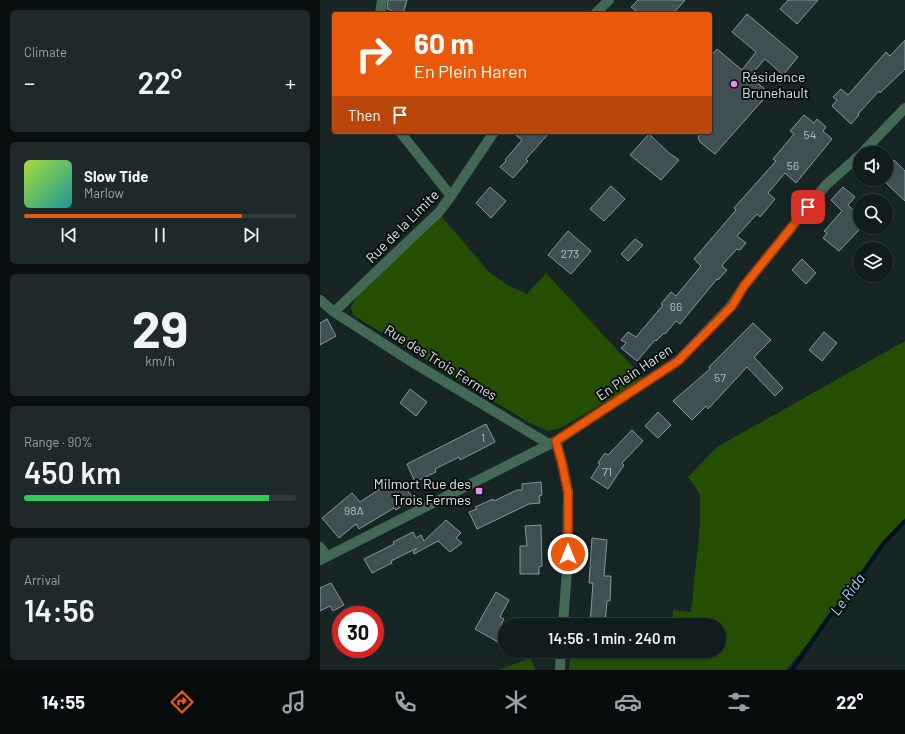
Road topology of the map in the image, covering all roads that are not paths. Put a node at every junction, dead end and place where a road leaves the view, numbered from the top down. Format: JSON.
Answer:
{"nodes":[{"id":1,"x":382,"y":0,"type":"edge"},
{"id":2,"x":609,"y":0,"type":"edge"},
{"id":3,"x":380,"y":12,"type":"edge"},
{"id":4,"x":597,"y":12,"type":"edge"},
{"id":5,"x":905,"y":108,"type":"edge"},
{"id":6,"x":402,"y":134,"type":"edge"},
{"id":7,"x":493,"y":134,"type":"edge"},
{"id":8,"x":869,"y":146,"type":"edge"},
{"id":9,"x":853,"y":161,"type":"edge"},
{"id":10,"x":451,"y":196,"type":"junction"},
{"id":11,"x":320,"y":300,"type":"edge"},
{"id":12,"x":334,"y":312,"type":"junction"},
{"id":13,"x":553,"y":442,"type":"junction"},
{"id":14,"x":320,"y":547,"type":"edge"},
{"id":15,"x":324,"y":558,"type":"edge"},
{"id":16,"x":564,"y":618,"type":"edge"},
{"id":17,"x":561,"y":658,"type":"edge"},
{"id":18,"x":560,"y":670,"type":"edge"}],
"edges":[{"from":1,"to":3,"type":"street"},
{"from":2,"to":4,"type":"street"},
{"from":5,"to":8,"type":"street","name":"En Plein Haren"},
{"from":6,"to":10,"type":"street"},
{"from":7,"to":10,"type":"street","name":"Rue de la Limite"},
{"from":9,"to":13,"type":"street","name":"En Plein Haren"},
{"from":10,"to":12,"type":"street","name":"Rue de la Limite"},
{"from":11,"to":12,"type":"street","name":"Rue des Trois Fermes"},
{"from":12,"to":13,"type":"street","name":"Rue des Trois Fermes"},
{"from":13,"to":15,"type":"street","name":"En Plein Haren"},
{"from":13,"to":16,"type":"street"},
{"from":14,"to":15,"type":"street"},
{"from":17,"to":18,"type":"street"}]}
